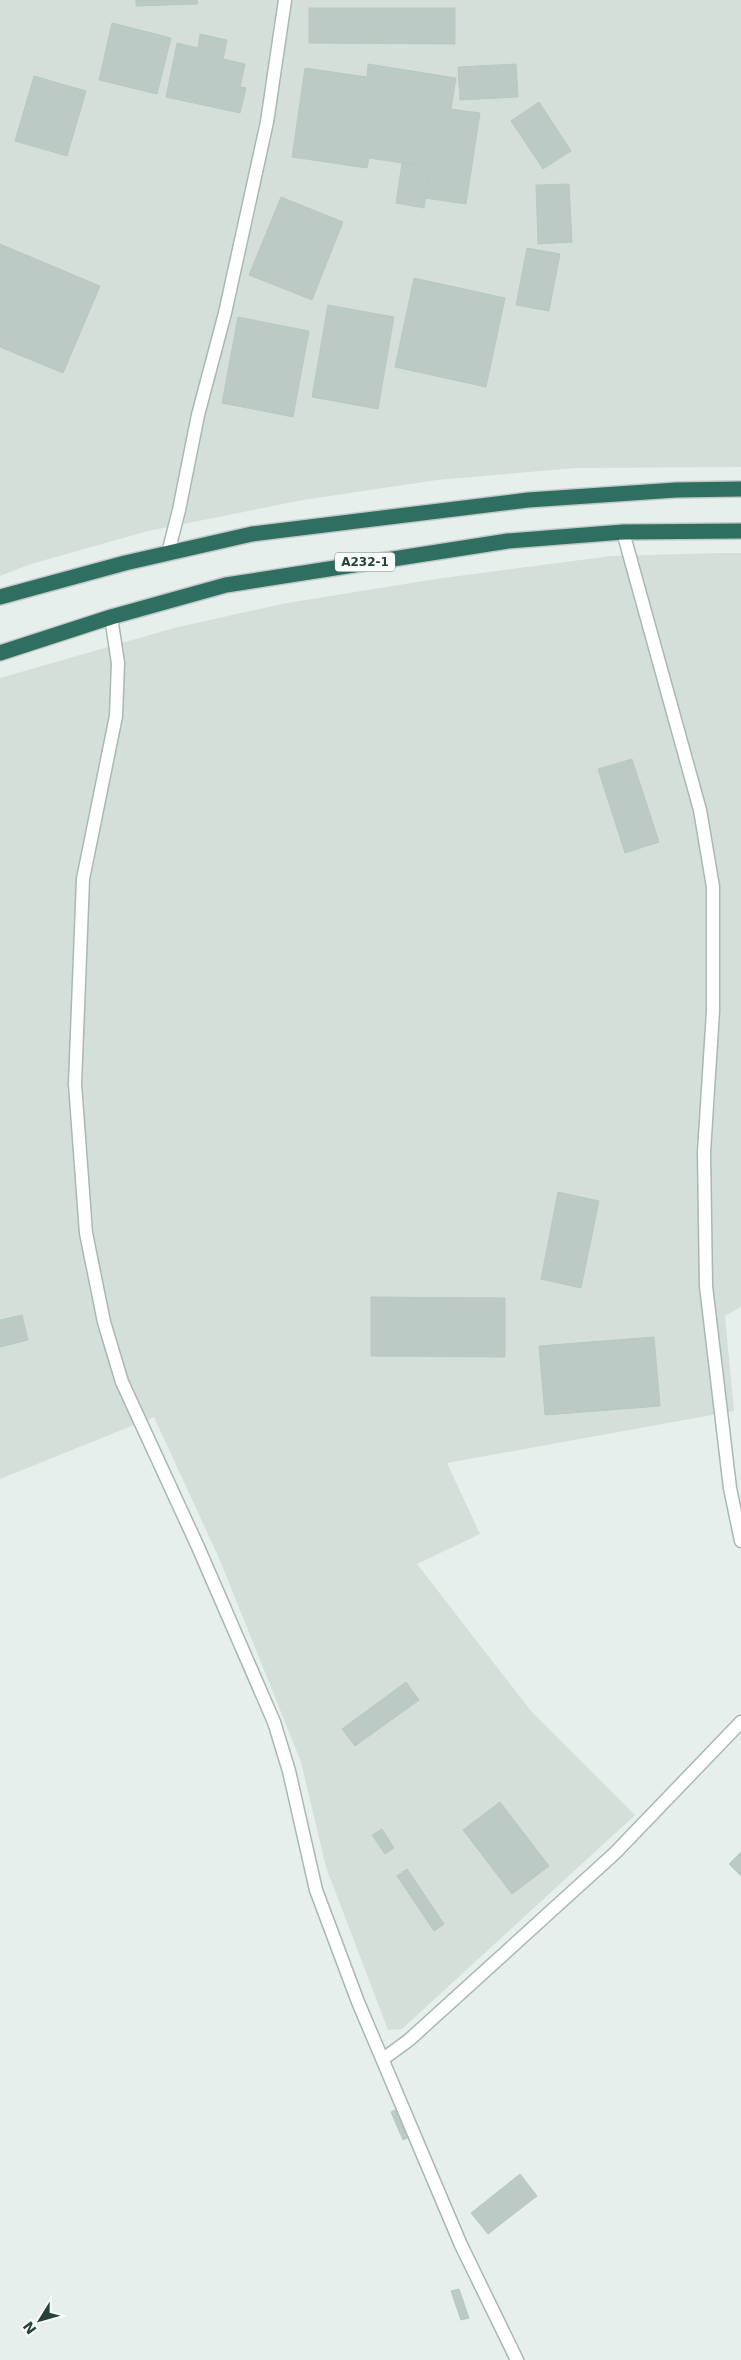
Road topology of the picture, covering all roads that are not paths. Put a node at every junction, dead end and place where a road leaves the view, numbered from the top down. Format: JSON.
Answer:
{"nodes":[{"id":1,"x":285,"y":0,"type":"edge"},
{"id":2,"x":741,"y":489,"type":"edge"},
{"id":3,"x":741,"y":531,"type":"edge"},
{"id":4,"x":623,"y":532,"type":"junction"},
{"id":5,"x":168,"y":554,"type":"junction"},
{"id":6,"x":0,"y":597,"type":"edge"},
{"id":7,"x":111,"y":617,"type":"junction"},
{"id":8,"x":0,"y":653,"type":"edge"},
{"id":9,"x":737,"y":1499,"type":"edge"},
{"id":10,"x":741,"y":1541,"type":"edge"},
{"id":11,"x":741,"y":1722,"type":"edge"},
{"id":12,"x":383,"y":2059,"type":"junction"},
{"id":13,"x":516,"y":2360,"type":"edge"}],
"edges":[{"from":1,"to":5,"type":"street"},
{"from":2,"to":5,"type":"highway"},
{"from":3,"to":4,"type":"highway","number":"A232-1"},
{"from":4,"to":7,"type":"highway","number":"A232-1"},
{"from":4,"to":9,"type":"street"},
{"from":5,"to":6,"type":"highway"},
{"from":7,"to":8,"type":"highway","number":"A232-1"},
{"from":7,"to":12,"type":"street"},
{"from":9,"to":10,"type":"street"},
{"from":11,"to":12,"type":"street"},
{"from":12,"to":13,"type":"street"}]}
